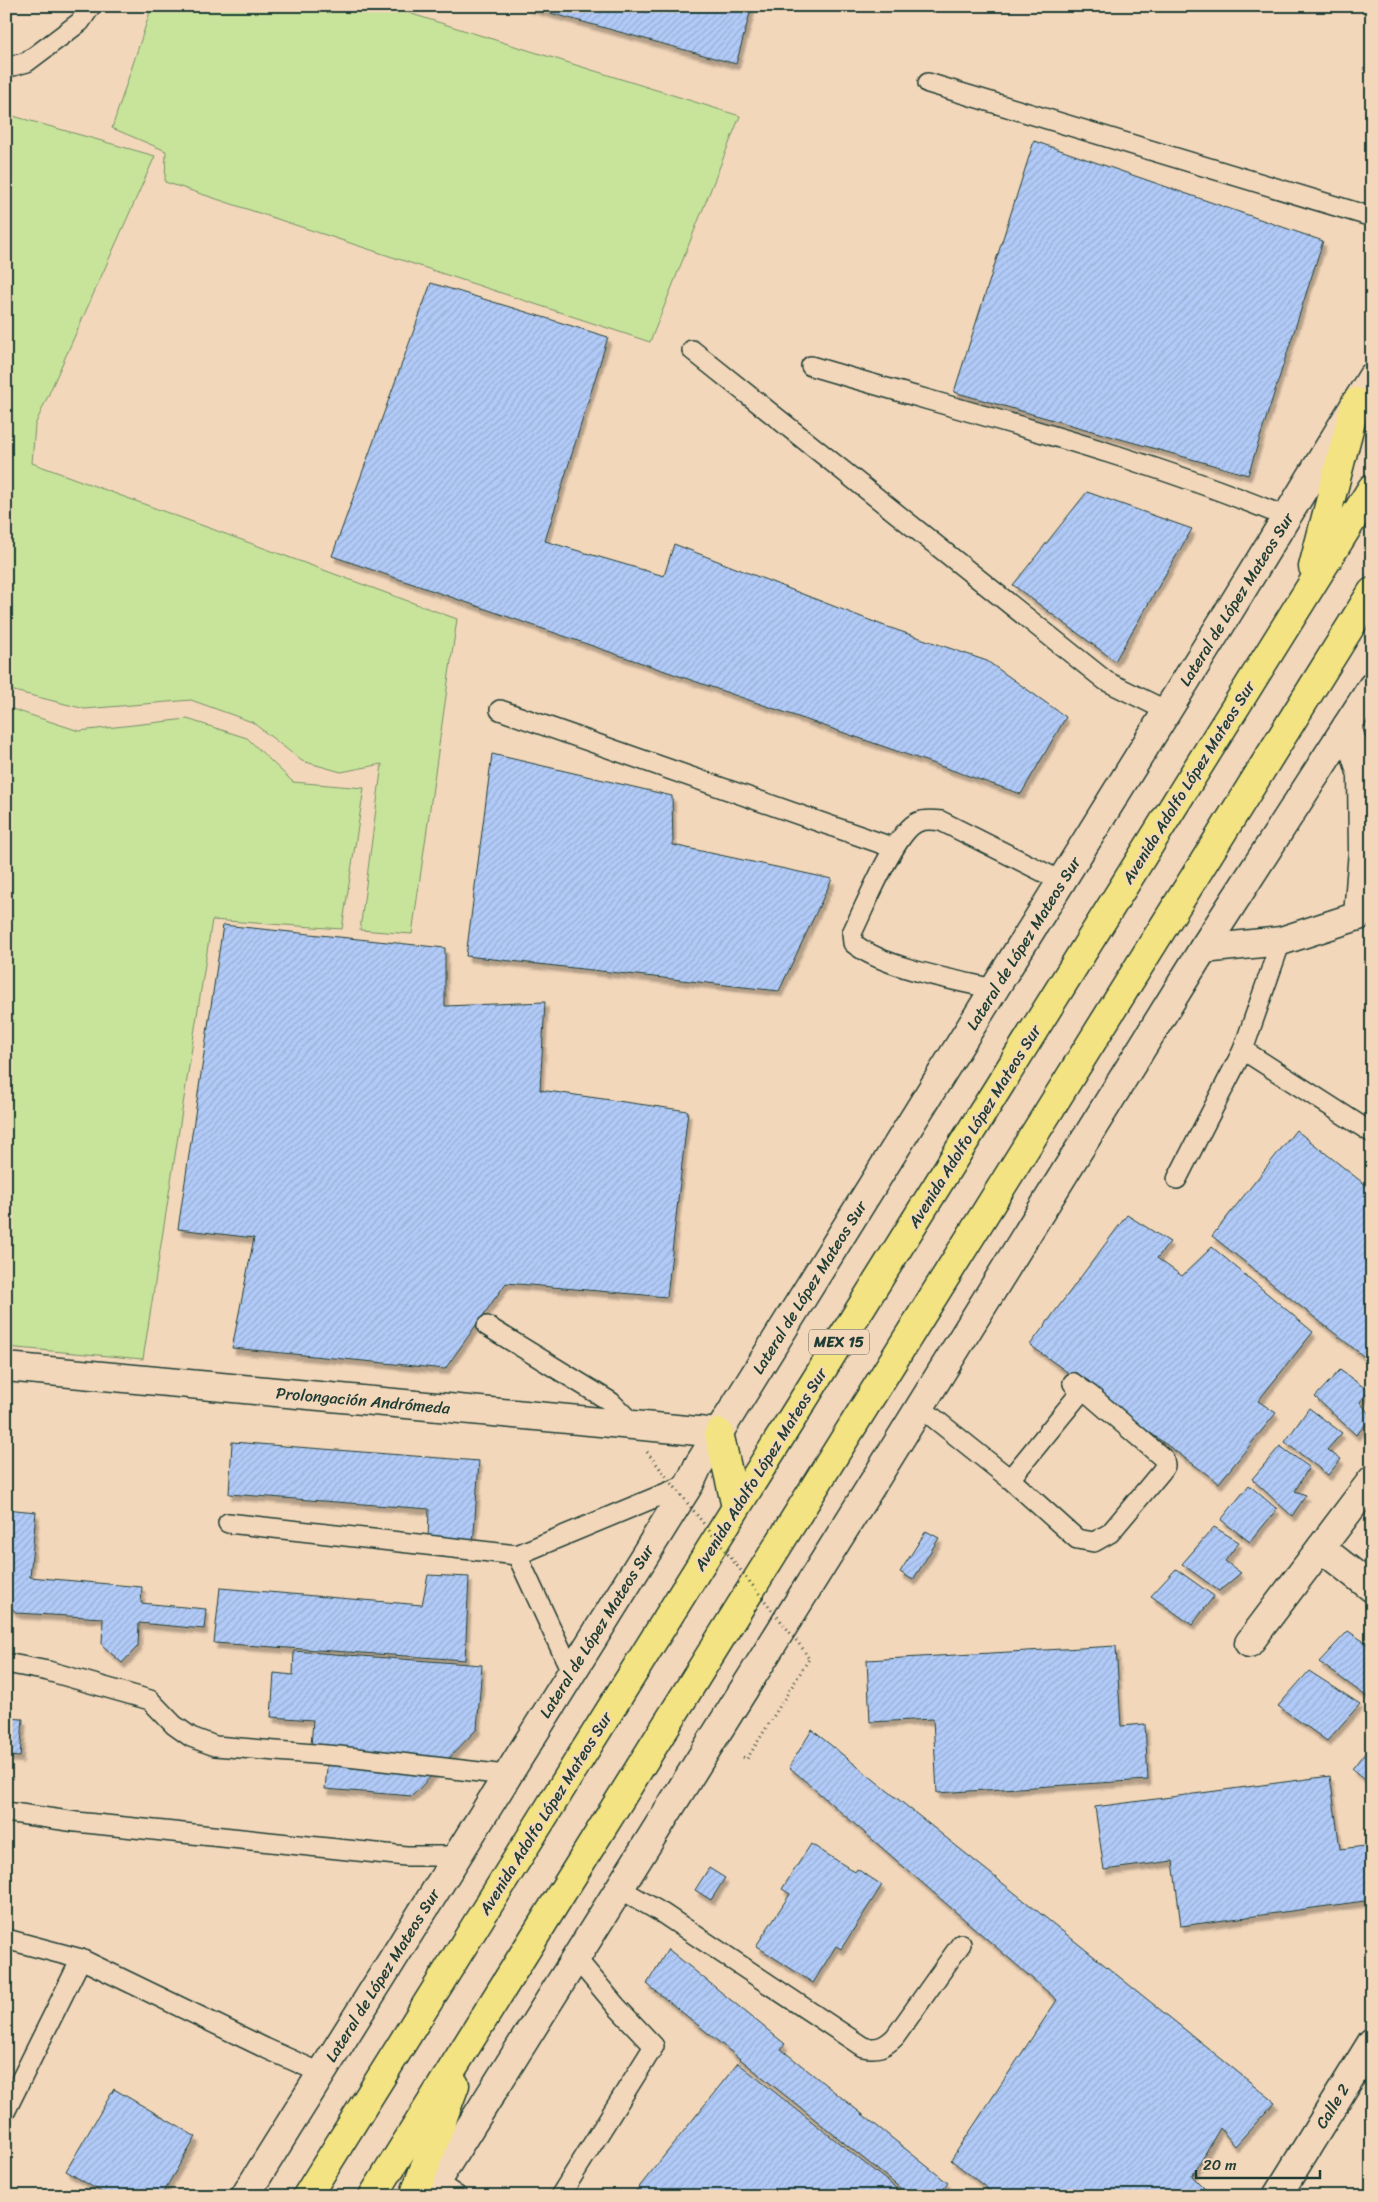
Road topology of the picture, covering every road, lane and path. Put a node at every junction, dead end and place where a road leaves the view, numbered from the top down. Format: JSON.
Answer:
{"nodes":[{"id":1,"x":91,"y":6,"type":"edge"},
{"id":2,"x":6,"y":68,"type":"edge"},
{"id":3,"x":928,"y":83,"type":"dead end"},
{"id":4,"x":1372,"y":217,"type":"edge"},
{"id":5,"x":692,"y":350,"type":"dead end"},
{"id":6,"x":811,"y":366,"type":"dead end"},
{"id":7,"x":1372,"y":377,"type":"edge"},
{"id":8,"x":1356,"y":402,"type":"junction"},
{"id":9,"x":1372,"y":488,"type":"edge"},
{"id":10,"x":1286,"y":517,"type":"junction"},
{"id":11,"x":1372,"y":592,"type":"edge"},
{"id":12,"x":1307,"y":593,"type":"junction"},
{"id":13,"x":1372,"y":686,"type":"edge"},
{"id":14,"x":500,"y":710,"type":"dead end"},
{"id":15,"x":1166,"y":711,"type":"junction"},
{"id":16,"x":1347,"y":726,"type":"junction"},
{"id":17,"x":894,"y":848,"type":"junction"},
{"id":18,"x":1061,"y":881,"type":"junction"},
{"id":19,"x":1365,"y":921,"type":"edge"},
{"id":20,"x":1282,"y":941,"type":"junction"},
{"id":21,"x":1203,"y":949,"type":"junction"},
{"id":22,"x":994,"y":989,"type":"junction"},
{"id":23,"x":1243,"y":1050,"type":"junction"},
{"id":24,"x":1372,"y":1133,"type":"edge"},
{"id":25,"x":1178,"y":1179,"type":"dead end"},
{"id":26,"x":487,"y":1326,"type":"dead end"},
{"id":27,"x":6,"y":1367,"type":"edge"},
{"id":28,"x":920,"y":1407,"type":"junction"},
{"id":29,"x":634,"y":1425,"type":"junction"},
{"id":30,"x":719,"y":1433,"type":"junction"},
{"id":31,"x":647,"y":1452,"type":"dead end"},
{"id":32,"x":1010,"y":1479,"type":"junction"},
{"id":33,"x":1372,"y":1480,"type":"edge"},
{"id":34,"x":690,"y":1483,"type":"junction"},
{"id":35,"x":736,"y":1507,"type":"junction"},
{"id":36,"x":228,"y":1523,"type":"dead end"},
{"id":37,"x":1321,"y":1548,"type":"junction"},
{"id":38,"x":517,"y":1555,"type":"junction"},
{"id":39,"x":1372,"y":1588,"type":"edge"},
{"id":40,"x":1249,"y":1643,"type":"dead end"},
{"id":41,"x":809,"y":1659,"type":"dead end"},
{"id":42,"x":6,"y":1663,"type":"edge"},
{"id":43,"x":571,"y":1671,"type":"junction"},
{"id":44,"x":506,"y":1775,"type":"junction"},
{"id":45,"x":6,"y":1812,"type":"edge"},
{"id":46,"x":456,"y":1856,"type":"junction"},
{"id":47,"x":619,"y":1888,"type":"junction"},
{"id":48,"x":6,"y":1939,"type":"edge"},
{"id":49,"x":961,"y":1944,"type":"dead end"},
{"id":50,"x":576,"y":1958,"type":"junction"},
{"id":51,"x":81,"y":1959,"type":"junction"},
{"id":52,"x":475,"y":2032,"type":"junction"},
{"id":53,"x":1372,"y":2042,"type":"edge"},
{"id":54,"x":321,"y":2073,"type":"junction"},
{"id":55,"x":6,"y":2110,"type":"edge"},
{"id":56,"x":434,"y":2192,"type":"edge"},
{"id":57,"x":244,"y":2196,"type":"edge"},
{"id":58,"x":306,"y":2196,"type":"edge"},
{"id":59,"x":372,"y":2196,"type":"edge"},
{"id":60,"x":560,"y":2196,"type":"edge"},
{"id":61,"x":1276,"y":2196,"type":"edge"}],
"edges":[{"from":1,"to":2,"type":"lane"},
{"from":3,"to":4,"type":"lane"},
{"from":5,"to":15,"type":"lane"},
{"from":6,"to":10,"type":"lane"},
{"from":7,"to":8,"type":"main road","name":"Lateral de López Mateos Sur"},
{"from":8,"to":10,"type":"main road","name":"Lateral de López Mateos Sur"},
{"from":8,"to":12,"type":"main road"},
{"from":9,"to":12,"type":"main road","name":"Avenida Adolfo López Mateos Sur","number":"MEX 15"},
{"from":10,"to":15,"type":"main road","name":"Lateral de López Mateos Sur"},
{"from":11,"to":52,"type":"main road"},
{"from":12,"to":35,"type":"main road","name":"Avenida Adolfo López Mateos Sur","number":"MEX 15"},
{"from":13,"to":16,"type":"main road"},
{"from":14,"to":17,"type":"lane"},
{"from":15,"to":18,"type":"main road","name":"Lateral de López Mateos Sur"},
{"from":16,"to":19,"type":"main road"},
{"from":16,"to":21,"type":"main road"},
{"from":17,"to":18,"type":"lane"},
{"from":17,"to":22,"type":"lane"},
{"from":18,"to":22,"type":"main road","name":"Lateral de López Mateos Sur"},
{"from":19,"to":20,"type":"main road"},
{"from":20,"to":21,"type":"main road"},
{"from":20,"to":23,"type":"lane"},
{"from":21,"to":28,"type":"main road"},
{"from":22,"to":30,"type":"main road","name":"Lateral de López Mateos Sur"},
{"from":23,"to":24,"type":"lane"},
{"from":23,"to":25,"type":"lane"},
{"from":26,"to":29,"type":"lane"},
{"from":27,"to":29,"type":"main road","name":"Prolongación Andrómeda"},
{"from":28,"to":32,"type":"lane"},
{"from":28,"to":47,"type":"main road"},
{"from":29,"to":30,"type":"main road","name":"Prolongación Andrómeda"},
{"from":30,"to":34,"type":"main road","name":"Lateral de López Mateos Sur"},
{"from":30,"to":35,"type":"main road"},
{"from":31,"to":41,"type":"path","bridge":true},
{"from":32,"to":32,"type":"lane"},
{"from":33,"to":37,"type":"main road"},
{"from":34,"to":38,"type":"lane"},
{"from":34,"to":43,"type":"main road","name":"Lateral de López Mateos Sur"},
{"from":35,"to":58,"type":"main road","name":"Avenida Adolfo López Mateos Sur","number":"MEX 15"},
{"from":36,"to":38,"type":"lane"},
{"from":37,"to":39,"type":"main road"},
{"from":37,"to":40,"type":"main road"},
{"from":38,"to":43,"type":"lane"},
{"from":42,"to":44,"type":"lane"},
{"from":43,"to":44,"type":"main road","name":"Lateral de López Mateos Sur"},
{"from":44,"to":46,"type":"main road","name":"Lateral de López Mateos Sur"},
{"from":45,"to":46,"type":"lane"},
{"from":46,"to":54,"type":"main road","name":"Lateral de López Mateos Sur"},
{"from":47,"to":49,"type":"lane"},
{"from":47,"to":50,"type":"main road"},
{"from":48,"to":51,"type":"lane"},
{"from":50,"to":56,"type":"main road"},
{"from":50,"to":60,"type":"lane"},
{"from":51,"to":54,"type":"lane"},
{"from":51,"to":55,"type":"lane"},
{"from":52,"to":56,"type":"main road"},
{"from":52,"to":59,"type":"main road"},
{"from":53,"to":61,"type":"main road","name":"Calle 2"},
{"from":54,"to":57,"type":"main road","name":"Lateral de López Mateos Sur"}]}
